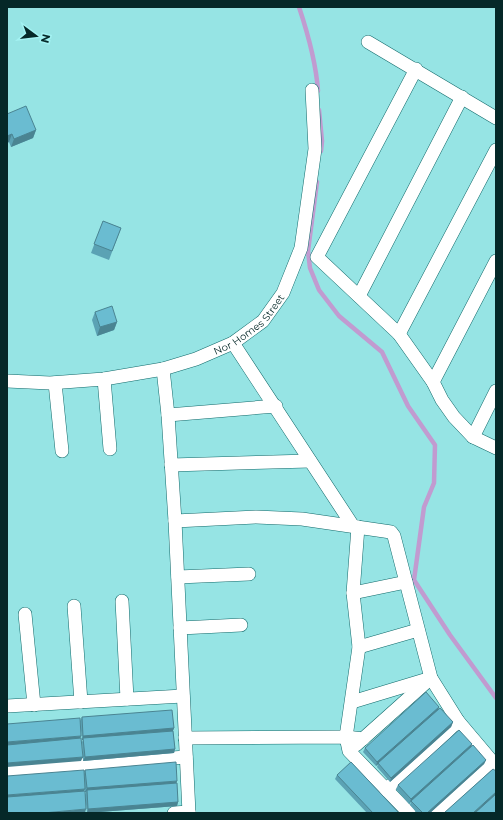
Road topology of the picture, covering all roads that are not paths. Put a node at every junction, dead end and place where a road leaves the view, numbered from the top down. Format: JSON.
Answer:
{"nodes":[{"id":1,"x":368,"y":42,"type":"dead end"},
{"id":2,"x":416,"y":69,"type":"junction"},
{"id":3,"x":312,"y":90,"type":"dead end"},
{"id":4,"x":462,"y":97,"type":"junction"},
{"id":5,"x":496,"y":118,"type":"edge"},
{"id":6,"x":496,"y":150,"type":"edge"},
{"id":7,"x":301,"y":248,"type":"junction"},
{"id":8,"x":317,"y":257,"type":"junction"},
{"id":9,"x":496,"y":260,"type":"edge"},
{"id":10,"x":359,"y":296,"type":"junction"},
{"id":11,"x":399,"y":334,"type":"junction"},
{"id":12,"x":233,"y":343,"type":"junction"},
{"id":13,"x":163,"y":369,"type":"junction"},
{"id":14,"x":104,"y":379,"type":"junction"},
{"id":15,"x":7,"y":381,"type":"edge"},
{"id":16,"x":433,"y":382,"type":"junction"},
{"id":17,"x":55,"y":383,"type":"junction"},
{"id":18,"x":496,"y":391,"type":"edge"},
{"id":19,"x":276,"y":406,"type":"junction"},
{"id":20,"x":168,"y":415,"type":"junction"},
{"id":21,"x":474,"y":437,"type":"junction"},
{"id":22,"x":496,"y":448,"type":"edge"},
{"id":23,"x":110,"y":449,"type":"dead end"},
{"id":24,"x":62,"y":451,"type":"dead end"},
{"id":25,"x":310,"y":461,"type":"junction"},
{"id":26,"x":171,"y":465,"type":"junction"},
{"id":27,"x":175,"y":521,"type":"junction"},
{"id":28,"x":355,"y":526,"type":"junction"},
{"id":29,"x":249,"y":574,"type":"dead end"},
{"id":30,"x":178,"y":577,"type":"junction"},
{"id":31,"x":406,"y":582,"type":"junction"},
{"id":32,"x":353,"y":593,"type":"junction"},
{"id":33,"x":122,"y":601,"type":"dead end"},
{"id":34,"x":74,"y":606,"type":"dead end"},
{"id":35,"x":25,"y":614,"type":"dead end"},
{"id":36,"x":241,"y":625,"type":"dead end"},
{"id":37,"x":180,"y":628,"type":"junction"},
{"id":38,"x":418,"y":630,"type":"junction"},
{"id":39,"x":359,"y":647,"type":"junction"},
{"id":40,"x":431,"y":678,"type":"junction"},
{"id":41,"x":183,"y":696,"type":"junction"},
{"id":42,"x":127,"y":699,"type":"junction"},
{"id":43,"x":81,"y":702,"type":"junction"},
{"id":44,"x":352,"y":702,"type":"junction"},
{"id":45,"x":34,"y":705,"type":"junction"},
{"id":46,"x":7,"y":706,"type":"edge"},
{"id":47,"x":458,"y":721,"type":"junction"},
{"id":48,"x":346,"y":737,"type":"junction"},
{"id":49,"x":185,"y":738,"type":"junction"},
{"id":50,"x":363,"y":739,"type":"junction"},
{"id":51,"x":349,"y":751,"type":"junction"},
{"id":52,"x":186,"y":757,"type":"junction"},
{"id":53,"x":494,"y":764,"type":"edge"},
{"id":54,"x":7,"y":770,"type":"edge"},
{"id":55,"x":386,"y":790,"type":"junction"},
{"id":56,"x":189,"y":812,"type":"edge"},
{"id":57,"x":174,"y":813,"type":"edge"},
{"id":58,"x":409,"y":813,"type":"edge"},
{"id":59,"x":435,"y":813,"type":"edge"}],
"edges":[{"from":1,"to":2,"type":"street"},
{"from":2,"to":4,"type":"street"},
{"from":2,"to":8,"type":"street"},
{"from":3,"to":7,"type":"street","name":"Nor Homes Street"},
{"from":4,"to":5,"type":"street"},
{"from":4,"to":10,"type":"street"},
{"from":6,"to":11,"type":"street"},
{"from":7,"to":8,"type":"street"},
{"from":7,"to":12,"type":"street","name":"Nor Homes Street"},
{"from":8,"to":10,"type":"street"},
{"from":9,"to":16,"type":"street"},
{"from":10,"to":11,"type":"street"},
{"from":11,"to":16,"type":"street"},
{"from":12,"to":13,"type":"street","name":"Nor Homes Street"},
{"from":12,"to":19,"type":"street"},
{"from":13,"to":14,"type":"street","name":"Nor Homes Street"},
{"from":13,"to":20,"type":"street"},
{"from":14,"to":17,"type":"street","name":"Nor Homes Street"},
{"from":14,"to":23,"type":"street"},
{"from":15,"to":17,"type":"street","name":"Nor Homes Street"},
{"from":16,"to":21,"type":"street"},
{"from":17,"to":24,"type":"street"},
{"from":18,"to":21,"type":"street"},
{"from":19,"to":20,"type":"street"},
{"from":19,"to":25,"type":"street"},
{"from":20,"to":26,"type":"street"},
{"from":21,"to":22,"type":"street"},
{"from":25,"to":26,"type":"street"},
{"from":25,"to":28,"type":"street"},
{"from":26,"to":27,"type":"street"},
{"from":27,"to":28,"type":"street"},
{"from":27,"to":30,"type":"street"},
{"from":28,"to":31,"type":"street"},
{"from":28,"to":32,"type":"street"},
{"from":29,"to":30,"type":"street"},
{"from":30,"to":37,"type":"street"},
{"from":31,"to":32,"type":"street"},
{"from":31,"to":38,"type":"street"},
{"from":32,"to":39,"type":"street"},
{"from":33,"to":42,"type":"street"},
{"from":34,"to":43,"type":"street"},
{"from":35,"to":45,"type":"street"},
{"from":36,"to":37,"type":"street"},
{"from":37,"to":41,"type":"street"},
{"from":38,"to":39,"type":"street"},
{"from":38,"to":40,"type":"street"},
{"from":39,"to":44,"type":"street"},
{"from":40,"to":44,"type":"street"},
{"from":40,"to":47,"type":"street"},
{"from":40,"to":50,"type":"street"},
{"from":41,"to":42,"type":"street"},
{"from":41,"to":49,"type":"street"},
{"from":42,"to":43,"type":"street"},
{"from":43,"to":45,"type":"street"},
{"from":44,"to":48,"type":"street"},
{"from":45,"to":46,"type":"street"},
{"from":47,"to":53,"type":"street"},
{"from":47,"to":55,"type":"street"},
{"from":48,"to":49,"type":"street"},
{"from":48,"to":50,"type":"street"},
{"from":48,"to":51,"type":"street"},
{"from":49,"to":52,"type":"street"},
{"from":50,"to":51,"type":"street"},
{"from":51,"to":55,"type":"street"},
{"from":52,"to":54,"type":"street"},
{"from":52,"to":56,"type":"street"},
{"from":53,"to":59,"type":"street"},
{"from":55,"to":58,"type":"street"},
{"from":56,"to":57,"type":"street"}]}
